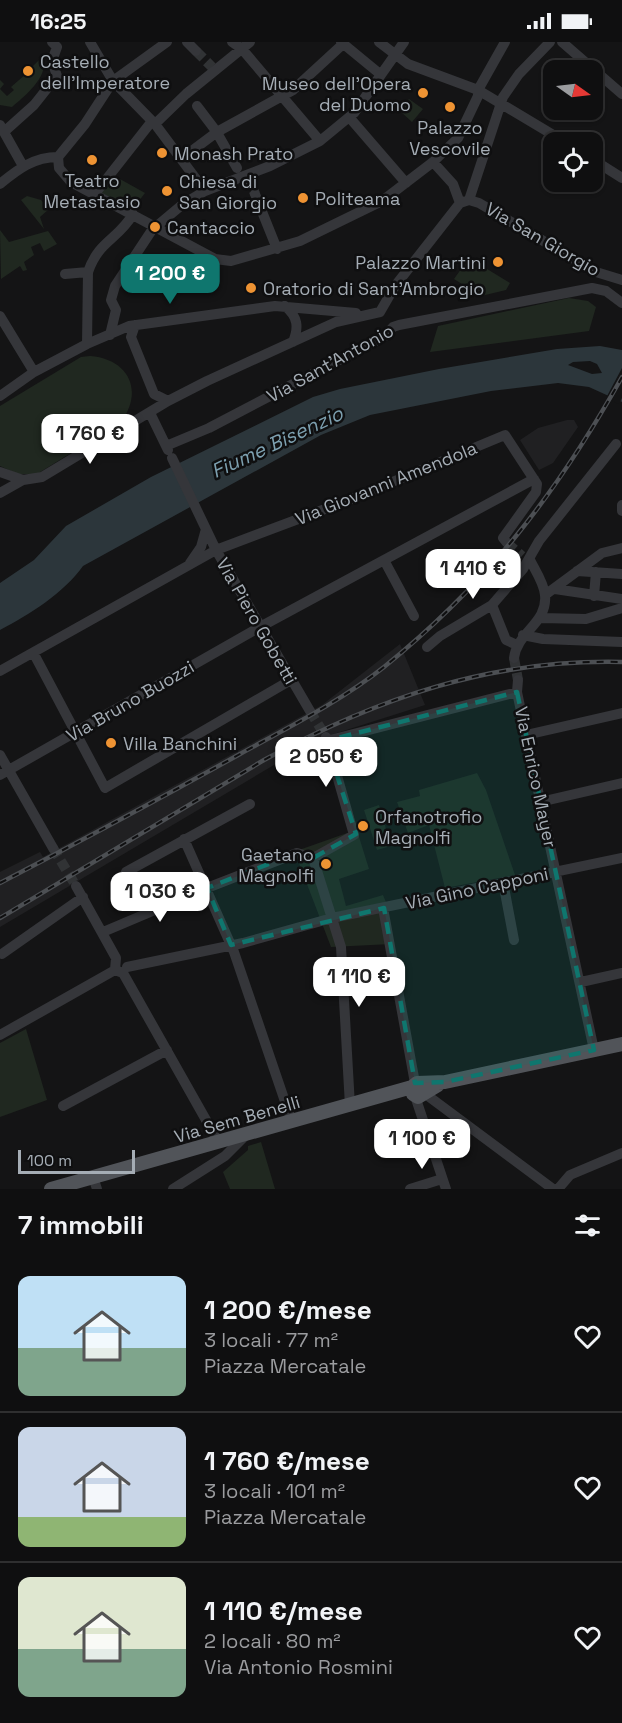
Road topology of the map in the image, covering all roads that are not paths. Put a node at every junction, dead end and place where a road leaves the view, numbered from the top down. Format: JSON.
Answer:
{"nodes":[{"id":1,"x":90,"y":42,"type":"edge"},
{"id":2,"x":167,"y":42,"type":"edge"},
{"id":3,"x":187,"y":42,"type":"edge"},
{"id":4,"x":232,"y":42,"type":"edge"},
{"id":5,"x":404,"y":42,"type":"edge"},
{"id":6,"x":490,"y":42,"type":"edge"},
{"id":7,"x":550,"y":42,"type":"edge"},
{"id":8,"x":562,"y":42,"type":"edge"},
{"id":9,"x":342,"y":43,"type":"edge"},
{"id":10,"x":58,"y":44,"type":"edge"},
{"id":11,"x":381,"y":44,"type":"edge"},
{"id":12,"x":246,"y":45,"type":"edge"},
{"id":13,"x":503,"y":45,"type":"edge"},
{"id":14,"x":196,"y":51,"type":"tunnel mouth"},
{"id":15,"x":395,"y":55,"type":"junction"},
{"id":16,"x":380,"y":75,"type":"junction"},
{"id":17,"x":113,"y":81,"type":"junction"},
{"id":18,"x":478,"y":90,"type":"junction"},
{"id":19,"x":622,"y":94,"type":"edge"},
{"id":20,"x":281,"y":97,"type":"junction"},
{"id":21,"x":501,"y":102,"type":"junction"},
{"id":22,"x":197,"y":106,"type":"dead end"},
{"id":23,"x":349,"y":117,"type":"junction"},
{"id":24,"x":154,"y":123,"type":"junction"},
{"id":25,"x":3,"y":128,"type":"edge"},
{"id":26,"x":217,"y":132,"type":"junction"},
{"id":27,"x":549,"y":132,"type":"edge"},
{"id":28,"x":320,"y":141,"type":"junction"},
{"id":29,"x":58,"y":157,"type":"junction"},
{"id":30,"x":181,"y":159,"type":"junction"},
{"id":31,"x":433,"y":162,"type":"junction"},
{"id":32,"x":23,"y":166,"type":"junction"},
{"id":33,"x":603,"y":166,"type":"edge"},
{"id":34,"x":243,"y":174,"type":"junction"},
{"id":35,"x":622,"y":178,"type":"edge"},
{"id":36,"x":406,"y":183,"type":"junction"},
{"id":37,"x":0,"y":184,"type":"edge"},
{"id":38,"x":205,"y":191,"type":"junction"},
{"id":39,"x":255,"y":194,"type":"tunnel mouth"},
{"id":40,"x":94,"y":195,"type":"junction"},
{"id":41,"x":465,"y":201,"type":"junction"},
{"id":42,"x":133,"y":214,"type":"junction"},
{"id":43,"x":155,"y":227,"type":"junction"},
{"id":44,"x":277,"y":249,"type":"junction"},
{"id":45,"x":88,"y":272,"type":"junction"},
{"id":46,"x":596,"y":272,"type":"junction"},
{"id":47,"x":65,"y":274,"type":"dead end"},
{"id":48,"x":616,"y":279,"type":"edge"},
{"id":49,"x":592,"y":288,"type":"junction"},
{"id":50,"x":606,"y":291,"type":"junction"},
{"id":51,"x":622,"y":295,"type":"edge"},
{"id":52,"x":622,"y":303,"type":"edge"},
{"id":53,"x":284,"y":306,"type":"junction"},
{"id":54,"x":380,"y":312,"type":"junction"},
{"id":55,"x":366,"y":314,"type":"junction"},
{"id":56,"x":0,"y":316,"type":"edge"},
{"id":57,"x":135,"y":325,"type":"junction"},
{"id":58,"x":393,"y":327,"type":"junction"},
{"id":59,"x":110,"y":335,"type":"junction"},
{"id":60,"x":293,"y":342,"type":"junction"},
{"id":61,"x":87,"y":344,"type":"junction"},
{"id":62,"x":32,"y":370,"type":"junction"},
{"id":63,"x":0,"y":396,"type":"edge"},
{"id":64,"x":168,"y":401,"type":"junction"},
{"id":65,"x":150,"y":413,"type":"junction"},
{"id":66,"x":616,"y":444,"type":"dead end"},
{"id":67,"x":168,"y":451,"type":"junction"},
{"id":68,"x":0,"y":472,"type":"edge"},
{"id":69,"x":534,"y":479,"type":"junction"},
{"id":70,"x":23,"y":480,"type":"junction"},
{"id":71,"x":0,"y":493,"type":"edge"},
{"id":72,"x":622,"y":505,"type":"edge"},
{"id":73,"x":622,"y":511,"type":"edge"},
{"id":74,"x":206,"y":529,"type":"junction"},
{"id":75,"x":507,"y":543,"type":"dead end"},
{"id":76,"x":622,"y":548,"type":"edge"},
{"id":77,"x":216,"y":550,"type":"junction"},
{"id":78,"x":526,"y":558,"type":"junction"},
{"id":79,"x":384,"y":560,"type":"junction"},
{"id":80,"x":188,"y":566,"type":"junction"},
{"id":81,"x":577,"y":571,"type":"junction"},
{"id":82,"x":596,"y":572,"type":"junction"},
{"id":83,"x":622,"y":574,"type":"edge"},
{"id":84,"x":550,"y":592,"type":"junction"},
{"id":85,"x":594,"y":596,"type":"junction"},
{"id":86,"x":622,"y":599,"type":"edge"},
{"id":87,"x":492,"y":605,"type":"junction"},
{"id":88,"x":622,"y":608,"type":"edge"},
{"id":89,"x":414,"y":616,"type":"dead end"},
{"id":90,"x":541,"y":618,"type":"junction"},
{"id":91,"x":260,"y":627,"type":"junction"},
{"id":92,"x":523,"y":635,"type":"junction"},
{"id":93,"x":622,"y":642,"type":"edge"},
{"id":94,"x":517,"y":645,"type":"junction"},
{"id":95,"x":427,"y":647,"type":"dead end"},
{"id":96,"x":34,"y":654,"type":"junction"},
{"id":97,"x":514,"y":658,"type":"tunnel mouth"},
{"id":98,"x":0,"y":671,"type":"edge"},
{"id":99,"x":291,"y":680,"type":"junction"},
{"id":100,"x":518,"y":680,"type":"tunnel mouth"},
{"id":101,"x":517,"y":692,"type":"junction"},
{"id":102,"x":310,"y":711,"type":"tunnel mouth"},
{"id":103,"x":622,"y":712,"type":"edge"},
{"id":104,"x":75,"y":732,"type":"junction"},
{"id":105,"x":525,"y":735,"type":"junction"},
{"id":106,"x":0,"y":755,"type":"edge"},
{"id":107,"x":4,"y":773,"type":"edge"},
{"id":108,"x":622,"y":783,"type":"edge"},
{"id":109,"x":540,"y":802,"type":"junction"},
{"id":110,"x":250,"y":804,"type":"dead end"},
{"id":111,"x":184,"y":839,"type":"junction"},
{"id":112,"x":53,"y":848,"type":"tunnel mouth"},
{"id":113,"x":314,"y":858,"type":"junction"},
{"id":114,"x":622,"y":858,"type":"edge"},
{"id":115,"x":556,"y":871,"type":"junction"},
{"id":116,"x":126,"y":872,"type":"dead end"},
{"id":117,"x":503,"y":882,"type":"junction"},
{"id":118,"x":76,"y":886,"type":"tunnel mouth"},
{"id":119,"x":207,"y":888,"type":"junction"},
{"id":120,"x":82,"y":897,"type":"junction"},
{"id":121,"x":383,"y":908,"type":"junction"},
{"id":122,"x":332,"y":918,"type":"junction"},
{"id":123,"x":103,"y":932,"type":"junction"},
{"id":124,"x":514,"y":940,"type":"dead end"},
{"id":125,"x":231,"y":945,"type":"junction"},
{"id":126,"x":2,"y":954,"type":"dead end"},
{"id":127,"x":121,"y":968,"type":"junction"},
{"id":128,"x":622,"y":973,"type":"edge"},
{"id":129,"x":581,"y":982,"type":"junction"},
{"id":130,"x":0,"y":1035,"type":"edge"},
{"id":131,"x":622,"y":1044,"type":"edge"},
{"id":132,"x":167,"y":1050,"type":"junction"},
{"id":133,"x":594,"y":1050,"type":"junction"},
{"id":134,"x":420,"y":1095,"type":"junction"},
{"id":135,"x":63,"y":1106,"type":"dead end"},
{"id":136,"x":350,"y":1106,"type":"junction"},
{"id":137,"x":292,"y":1122,"type":"junction"},
{"id":138,"x":245,"y":1136,"type":"junction"},
{"id":139,"x":214,"y":1144,"type":"junction"},
{"id":140,"x":622,"y":1153,"type":"edge"},
{"id":141,"x":212,"y":1165,"type":"junction"},
{"id":142,"x":95,"y":1183,"type":"edge"},
{"id":143,"x":444,"y":1184,"type":"edge"},
{"id":144,"x":51,"y":1189,"type":"edge"},
{"id":145,"x":173,"y":1189,"type":"edge"},
{"id":146,"x":410,"y":1189,"type":"edge"},
{"id":147,"x":555,"y":1189,"type":"edge"}],
"edges":[{"from":1,"to":17,"type":"street"},
{"from":2,"to":17,"type":"street"},
{"from":3,"to":14,"type":"street"},
{"from":4,"to":12,"type":"street"},
{"from":5,"to":15,"type":"street"},
{"from":6,"to":13,"type":"street"},
{"from":7,"to":21,"type":"street"},
{"from":8,"to":19,"type":"street"},
{"from":9,"to":16,"type":"street"},
{"from":9,"to":20,"type":"street"},
{"from":10,"to":25,"type":"street"},
{"from":11,"to":15,"type":"street"},
{"from":12,"to":20,"type":"street"},
{"from":12,"to":24,"type":"street"},
{"from":13,"to":18,"type":"street"},
{"from":15,"to":16,"type":"street"},
{"from":15,"to":18,"type":"street"},
{"from":16,"to":23,"type":"street"},
{"from":17,"to":24,"type":"street"},
{"from":17,"to":29,"type":"street"},
{"from":18,"to":21,"type":"street"},
{"from":18,"to":31,"type":"street"},
{"from":20,"to":26,"type":"street"},
{"from":20,"to":28,"type":"street"},
{"from":21,"to":27,"type":"street"},
{"from":21,"to":41,"type":"street"},
{"from":22,"to":26,"type":"street"},
{"from":23,"to":28,"type":"street"},
{"from":23,"to":36,"type":"street"},
{"from":24,"to":30,"type":"street"},
{"from":24,"to":40,"type":"street"},
{"from":25,"to":32,"type":"street"},
{"from":26,"to":30,"type":"street"},
{"from":26,"to":34,"type":"street"},
{"from":28,"to":34,"type":"street"},
{"from":29,"to":32,"type":"street"},
{"from":29,"to":40,"type":"street"},
{"from":30,"to":38,"type":"street"},
{"from":31,"to":36,"type":"street"},
{"from":31,"to":41,"type":"street"},
{"from":32,"to":37,"type":"street"},
{"from":33,"to":35,"type":"street"},
{"from":34,"to":38,"type":"street"},
{"from":36,"to":44,"type":"street"},
{"from":38,"to":43,"type":"street"},
{"from":39,"to":44,"type":"street"},
{"from":40,"to":42,"type":"street"},
{"from":41,"to":46,"type":"street","name":"Via San Giorgio"},
{"from":41,"to":54,"type":"street"},
{"from":42,"to":43,"type":"street"},
{"from":42,"to":45,"type":"street"},
{"from":43,"to":44,"type":"street"},
{"from":43,"to":59,"type":"street"},
{"from":45,"to":47,"type":"street"},
{"from":45,"to":61,"type":"street"},
{"from":46,"to":48,"type":"street","name":"Via San Giorgio"},
{"from":46,"to":49,"type":"street"},
{"from":48,"to":50,"type":"street"},
{"from":48,"to":51,"type":"street"},
{"from":49,"to":50,"type":"street"},
{"from":49,"to":58,"type":"street","name":"Via Sant'Antonio"},
{"from":50,"to":52,"type":"street"},
{"from":53,"to":55,"type":"street"},
{"from":53,"to":57,"type":"street"},
{"from":53,"to":60,"type":"street"},
{"from":54,"to":55,"type":"street"},
{"from":54,"to":58,"type":"street"},
{"from":55,"to":60,"type":"street"},
{"from":56,"to":62,"type":"street"},
{"from":57,"to":59,"type":"street"},
{"from":57,"to":64,"type":"street"},
{"from":58,"to":67,"type":"street","name":"Via Sant'Antonio"},
{"from":59,"to":61,"type":"street"},
{"from":60,"to":64,"type":"street"},
{"from":61,"to":62,"type":"street"},
{"from":62,"to":63,"type":"street"},
{"from":64,"to":65,"type":"street"},
{"from":65,"to":67,"type":"street","name":"Via Piero Gobetti"},
{"from":65,"to":70,"type":"street"},
{"from":66,"to":78,"type":"street"},
{"from":67,"to":74,"type":"street","name":"Via Piero Gobetti"},
{"from":68,"to":70,"type":"street"},
{"from":69,"to":75,"type":"street"},
{"from":69,"to":77,"type":"street","name":"Via Giovanni Amendola"},
{"from":69,"to":79,"type":"street","name":"Via Bruno Buozzi"},
{"from":70,"to":71,"type":"street"},
{"from":72,"to":73,"type":"street"},
{"from":74,"to":77,"type":"street","name":"Via Piero Gobetti"},
{"from":74,"to":80,"type":"street"},
{"from":76,"to":81,"type":"street"},
{"from":77,"to":80,"type":"street"},
{"from":77,"to":91,"type":"street","name":"Via Piero Gobetti"},
{"from":78,"to":84,"type":"street"},
{"from":78,"to":87,"type":"street"},
{"from":79,"to":89,"type":"street"},
{"from":79,"to":91,"type":"street","name":"Via Bruno Buozzi"},
{"from":80,"to":96,"type":"street"},
{"from":81,"to":82,"type":"street"},
{"from":81,"to":84,"type":"street"},
{"from":82,"to":83,"type":"street"},
{"from":82,"to":85,"type":"street"},
{"from":84,"to":85,"type":"street"},
{"from":84,"to":90,"type":"street"},
{"from":85,"to":86,"type":"street"},
{"from":87,"to":94,"type":"street"},
{"from":87,"to":95,"type":"street"},
{"from":88,"to":90,"type":"street"},
{"from":90,"to":92,"type":"street"},
{"from":91,"to":99,"type":"street","name":"Via Piero Gobetti"},
{"from":91,"to":104,"type":"street","name":"Via Bruno Buozzi"},
{"from":92,"to":93,"type":"street"},
{"from":92,"to":94,"type":"street"},
{"from":94,"to":97,"type":"street"},
{"from":96,"to":98,"type":"street"},
{"from":96,"to":104,"type":"street"},
{"from":99,"to":102,"type":"street","name":"Via Piero Gobetti"},
{"from":99,"to":104,"type":"street"},
{"from":100,"to":101,"type":"street","name":"Via Enrico Mayer"},
{"from":101,"to":105,"type":"street","name":"Via Enrico Mayer"},
{"from":101,"to":113,"type":"street"},
{"from":103,"to":105,"type":"street"},
{"from":104,"to":107,"type":"street","name":"Via Bruno Buozzi"},
{"from":105,"to":109,"type":"street","name":"Via Enrico Mayer"},
{"from":106,"to":107,"type":"street"},
{"from":107,"to":112,"type":"street"},
{"from":108,"to":109,"type":"street"},
{"from":109,"to":115,"type":"street","name":"Via Enrico Mayer"},
{"from":110,"to":111,"type":"street"},
{"from":111,"to":116,"type":"street"},
{"from":111,"to":119,"type":"street"},
{"from":113,"to":119,"type":"street"},
{"from":113,"to":122,"type":"street"},
{"from":114,"to":115,"type":"street","name":"Via Gino Capponi"},
{"from":115,"to":117,"type":"street","name":"Via Gino Capponi"},
{"from":115,"to":129,"type":"street","name":"Via Enrico Mayer"},
{"from":117,"to":121,"type":"street","name":"Via Gino Capponi"},
{"from":117,"to":124,"type":"street"},
{"from":118,"to":120,"type":"street"},
{"from":119,"to":123,"type":"street"},
{"from":119,"to":125,"type":"street"},
{"from":120,"to":123,"type":"street"},
{"from":120,"to":126,"type":"street"},
{"from":121,"to":122,"type":"street","name":"Via Gino Capponi"},
{"from":121,"to":134,"type":"street"},
{"from":122,"to":125,"type":"street","name":"Via Gino Capponi"},
{"from":122,"to":136,"type":"street"},
{"from":123,"to":127,"type":"street"},
{"from":125,"to":127,"type":"street","name":"Via Gino Capponi"},
{"from":125,"to":137,"type":"street"},
{"from":127,"to":130,"type":"street","name":"Via Gino Capponi"},
{"from":127,"to":132,"type":"street"},
{"from":128,"to":129,"type":"street"},
{"from":129,"to":133,"type":"street","name":"Via Enrico Mayer"},
{"from":131,"to":133,"type":"main road","name":"Via Sem Benelli"},
{"from":132,"to":135,"type":"street"},
{"from":132,"to":139,"type":"street"},
{"from":133,"to":134,"type":"main road","name":"Via Sem Benelli"},
{"from":134,"to":136,"type":"main road","name":"Via Sem Benelli"},
{"from":134,"to":143,"type":"street"},
{"from":134,"to":147,"type":"street"},
{"from":136,"to":137,"type":"main road","name":"Via Sem Benelli"},
{"from":137,"to":138,"type":"main road","name":"Via Sem Benelli"},
{"from":138,"to":139,"type":"main road","name":"Via Sem Benelli"},
{"from":138,"to":141,"type":"street"},
{"from":139,"to":141,"type":"street"},
{"from":139,"to":142,"type":"main road","name":"Via Sem Benelli"},
{"from":140,"to":147,"type":"street"},
{"from":141,"to":145,"type":"street"},
{"from":142,"to":144,"type":"main road","name":"Via Sem Benelli"},
{"from":143,"to":146,"type":"street"}]}
